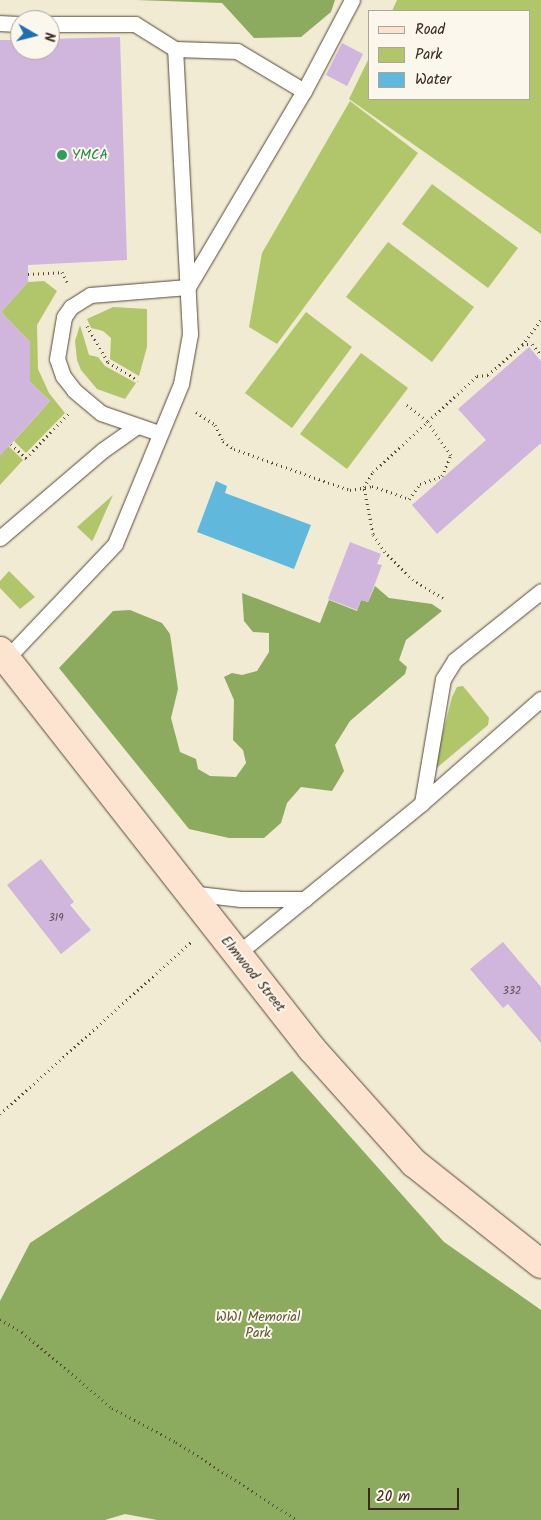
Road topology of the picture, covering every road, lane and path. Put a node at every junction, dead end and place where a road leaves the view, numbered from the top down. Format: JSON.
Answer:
{"nodes":[{"id":1,"x":352,"y":0,"type":"edge"},
{"id":2,"x":60,"y":24,"type":"edge"},
{"id":3,"x":175,"y":49,"type":"junction"},
{"id":4,"x":304,"y":91,"type":"junction"},
{"id":5,"x":28,"y":274,"type":"dead end"},
{"id":6,"x":68,"y":285,"type":"dead end"},
{"id":7,"x":188,"y":287,"type":"junction"},
{"id":8,"x":541,"y":320,"type":"edge"},
{"id":9,"x":85,"y":321,"type":"dead end"},
{"id":10,"x":522,"y":345,"type":"junction"},
{"id":11,"x":541,"y":355,"type":"edge"},
{"id":12,"x":138,"y":380,"type":"dead end"},
{"id":13,"x":404,"y":403,"type":"dead end"},
{"id":14,"x":196,"y":412,"type":"dead end"},
{"id":15,"x":427,"y":421,"type":"junction"},
{"id":16,"x":137,"y":426,"type":"junction"},
{"id":17,"x":160,"y":433,"type":"junction"},
{"id":18,"x":364,"y":487,"type":"junction"},
{"id":19,"x":0,"y":538,"type":"edge"},
{"id":20,"x":541,"y":591,"type":"edge"},
{"id":21,"x":442,"y":598,"type":"dead end"},
{"id":22,"x":3,"y":655,"type":"edge"},
{"id":23,"x":541,"y":699,"type":"edge"},
{"id":24,"x":422,"y":803,"type":"junction"},
{"id":25,"x":188,"y":893,"type":"junction"},
{"id":26,"x":305,"y":899,"type":"junction"},
{"id":27,"x":212,"y":923,"type":"junction"},
{"id":28,"x":237,"y":954,"type":"junction"},
{"id":29,"x":0,"y":1114,"type":"edge"},
{"id":30,"x":541,"y":1264,"type":"edge"},
{"id":31,"x":0,"y":1319,"type":"edge"},
{"id":32,"x":297,"y":1520,"type":"edge"}],
"edges":[{"from":1,"to":4,"type":"lane"},
{"from":2,"to":3,"type":"lane"},
{"from":3,"to":4,"type":"lane"},
{"from":3,"to":7,"type":"lane"},
{"from":4,"to":7,"type":"lane"},
{"from":5,"to":6,"type":"path"},
{"from":7,"to":16,"type":"lane"},
{"from":7,"to":17,"type":"lane"},
{"from":8,"to":10,"type":"path"},
{"from":9,"to":12,"type":"path"},
{"from":10,"to":11,"type":"path"},
{"from":10,"to":15,"type":"path"},
{"from":13,"to":15,"type":"path"},
{"from":14,"to":18,"type":"path"},
{"from":15,"to":18,"type":"path"},
{"from":15,"to":18,"type":"path"},
{"from":16,"to":17,"type":"lane"},
{"from":16,"to":19,"type":"lane"},
{"from":17,"to":22,"type":"lane"},
{"from":18,"to":21,"type":"path"},
{"from":20,"to":24,"type":"lane"},
{"from":22,"to":25,"type":"main road","name":"Elmwood Street"},
{"from":23,"to":24,"type":"lane"},
{"from":24,"to":26,"type":"lane"},
{"from":25,"to":26,"type":"lane"},
{"from":25,"to":27,"type":"main road","name":"Elmwood Street"},
{"from":26,"to":28,"type":"lane"},
{"from":27,"to":28,"type":"main road","name":"Elmwood Street"},
{"from":27,"to":29,"type":"path"},
{"from":28,"to":30,"type":"main road","name":"Elmwood Street"},
{"from":31,"to":32,"type":"path"}]}
